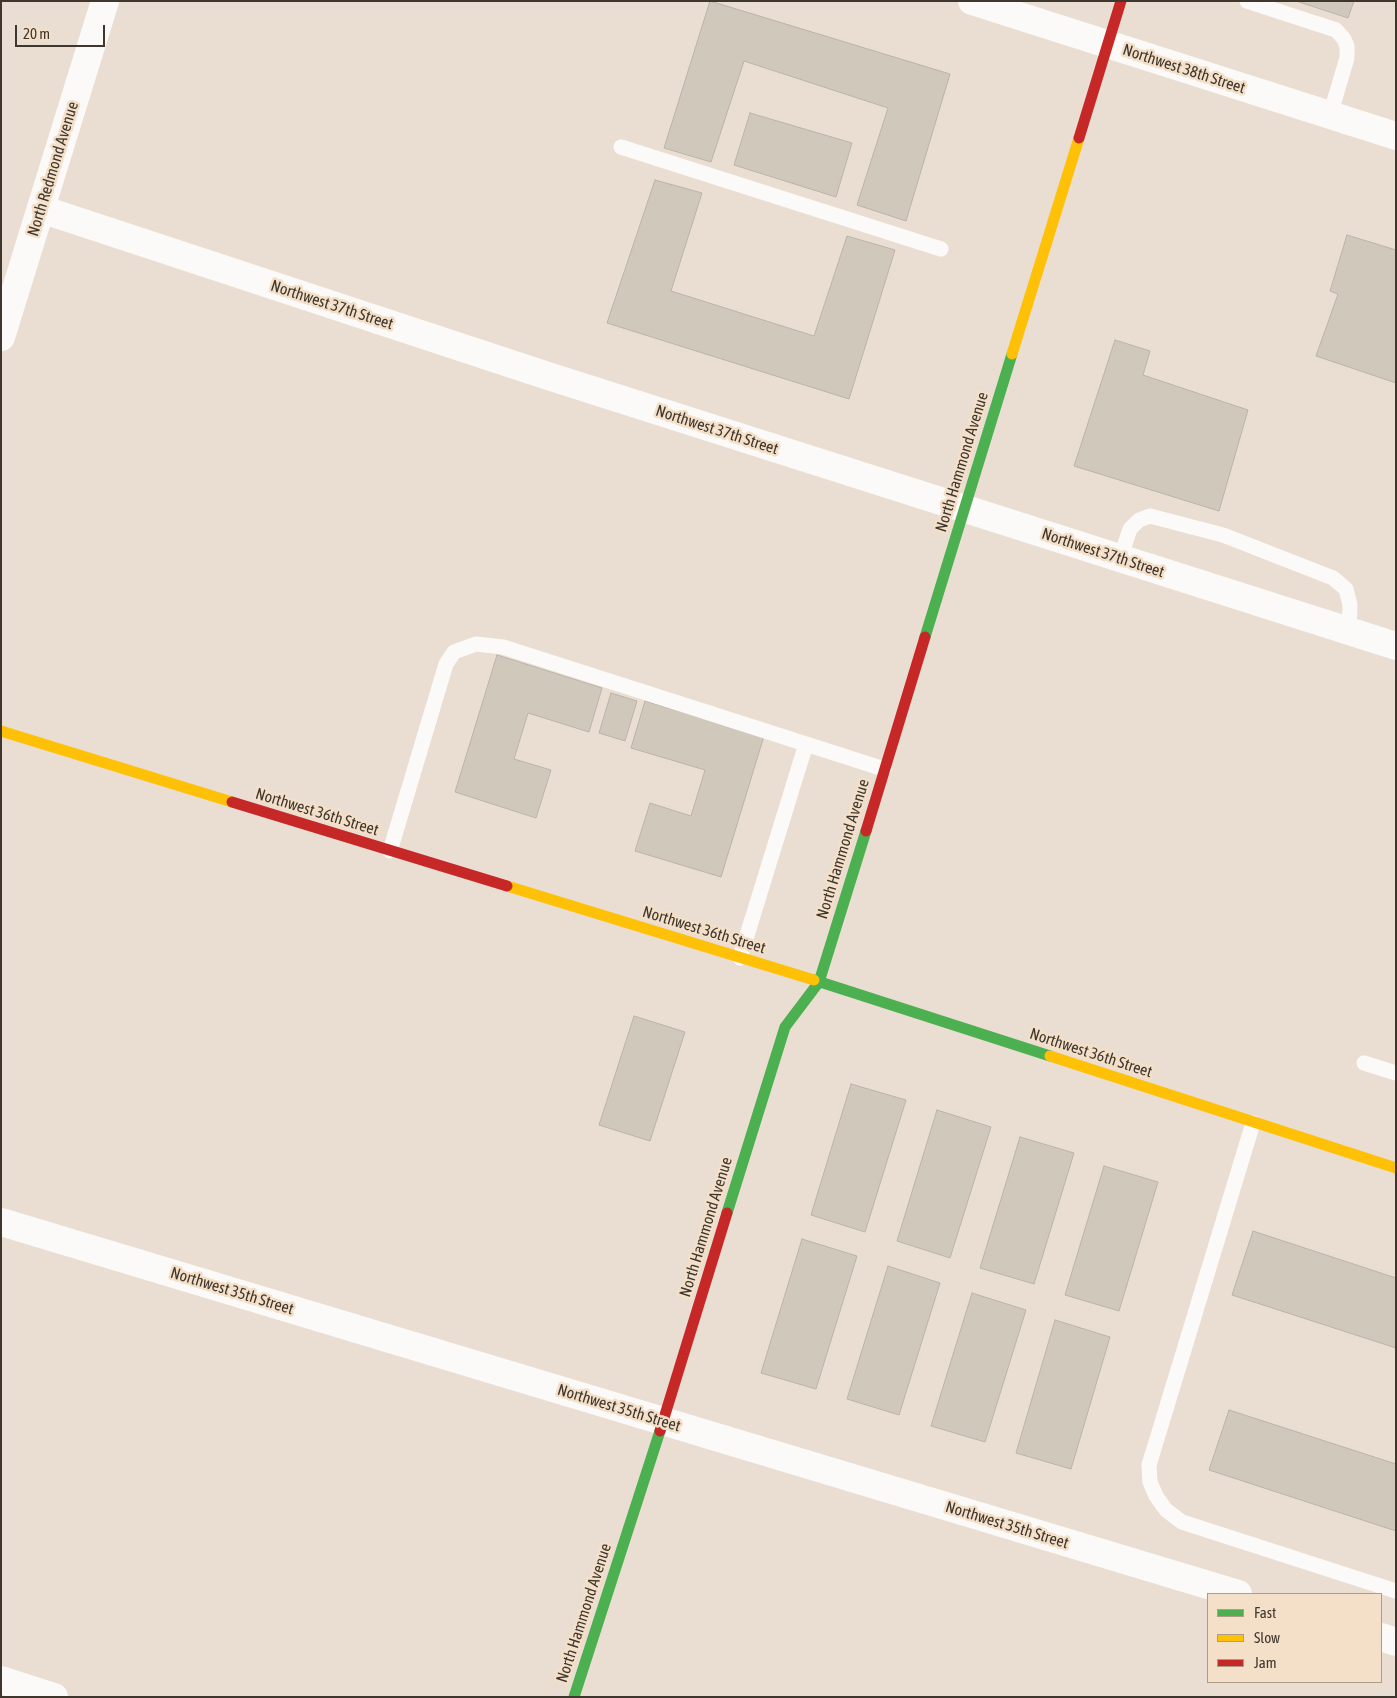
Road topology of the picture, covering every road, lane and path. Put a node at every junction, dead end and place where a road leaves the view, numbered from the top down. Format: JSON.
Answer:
{"nodes":[{"id":1,"x":105,"y":1,"type":"edge"},
{"id":2,"x":972,"y":1,"type":"edge"},
{"id":3,"x":1121,"y":1,"type":"edge"},
{"id":4,"x":1247,"y":1,"type":"edge"},
{"id":5,"x":1108,"y":44,"type":"junction"},
{"id":6,"x":1330,"y":115,"type":"junction"},
{"id":7,"x":1396,"y":136,"type":"edge"},
{"id":8,"x":621,"y":147,"type":"dead end"},
{"id":9,"x":41,"y":209,"type":"junction"},
{"id":10,"x":941,"y":249,"type":"dead end"},
{"id":11,"x":1,"y":337,"type":"edge"},
{"id":12,"x":964,"y":509,"type":"junction"},
{"id":13,"x":1120,"y":559,"type":"junction"},
{"id":14,"x":1350,"y":632,"type":"junction"},
{"id":15,"x":1396,"y":646,"type":"edge"},
{"id":16,"x":1,"y":731,"type":"edge"},
{"id":17,"x":806,"y":744,"type":"junction"},
{"id":18,"x":884,"y":769,"type":"junction"},
{"id":19,"x":390,"y":851,"type":"junction"},
{"id":20,"x":740,"y":958,"type":"junction"},
{"id":21,"x":819,"y":982,"type":"junction"},
{"id":22,"x":1364,"y":1064,"type":"dead end"},
{"id":23,"x":1396,"y":1073,"type":"edge"},
{"id":24,"x":1253,"y":1123,"type":"junction"},
{"id":25,"x":1396,"y":1168,"type":"edge"},
{"id":26,"x":1,"y":1222,"type":"edge"},
{"id":27,"x":663,"y":1421,"type":"junction"},
{"id":28,"x":1396,"y":1592,"type":"edge"},
{"id":29,"x":1235,"y":1593,"type":"edge"},
{"id":30,"x":1382,"y":1637,"type":"edge"},
{"id":31,"x":1396,"y":1642,"type":"edge"},
{"id":32,"x":1,"y":1680,"type":"edge"},
{"id":33,"x":54,"y":1697,"type":"edge"},
{"id":34,"x":574,"y":1697,"type":"edge"}],
"edges":[{"from":1,"to":9,"type":"street","name":"North Redmond Avenue"},
{"from":2,"to":5,"type":"street","name":"Northwest 38th Street"},
{"from":3,"to":5,"type":"street","name":"North Hammond Avenue"},
{"from":4,"to":6,"type":"lane"},
{"from":5,"to":6,"type":"street","name":"Northwest 38th Street"},
{"from":5,"to":12,"type":"street","name":"North Hammond Avenue"},
{"from":6,"to":7,"type":"street","name":"Northwest 38th Street"},
{"from":8,"to":10,"type":"lane"},
{"from":9,"to":11,"type":"street","name":"North Redmond Avenue"},
{"from":9,"to":12,"type":"street","name":"Northwest 37th Street"},
{"from":12,"to":13,"type":"street","name":"Northwest 37th Street"},
{"from":12,"to":18,"type":"street","name":"North Hammond Avenue"},
{"from":13,"to":14,"type":"street","name":"Northwest 37th Street"},
{"from":13,"to":14,"type":"lane"},
{"from":14,"to":15,"type":"street","name":"Northwest 37th Street"},
{"from":16,"to":19,"type":"street","name":"Northwest 36th Street"},
{"from":17,"to":18,"type":"lane"},
{"from":17,"to":19,"type":"lane"},
{"from":17,"to":20,"type":"lane"},
{"from":18,"to":21,"type":"street","name":"North Hammond Avenue"},
{"from":19,"to":20,"type":"street","name":"Northwest 36th Street"},
{"from":20,"to":21,"type":"street","name":"Northwest 36th Street"},
{"from":21,"to":24,"type":"street","name":"Northwest 36th Street"},
{"from":21,"to":27,"type":"street","name":"North Hammond Avenue"},
{"from":22,"to":23,"type":"lane"},
{"from":24,"to":25,"type":"street","name":"Northwest 36th Street"},
{"from":24,"to":28,"type":"lane"},
{"from":26,"to":27,"type":"street","name":"Northwest 35th Street"},
{"from":27,"to":29,"type":"street","name":"Northwest 35th Street"},
{"from":27,"to":34,"type":"street","name":"North Hammond Avenue"},
{"from":30,"to":31,"type":"street"},
{"from":32,"to":33,"type":"street"}]}
